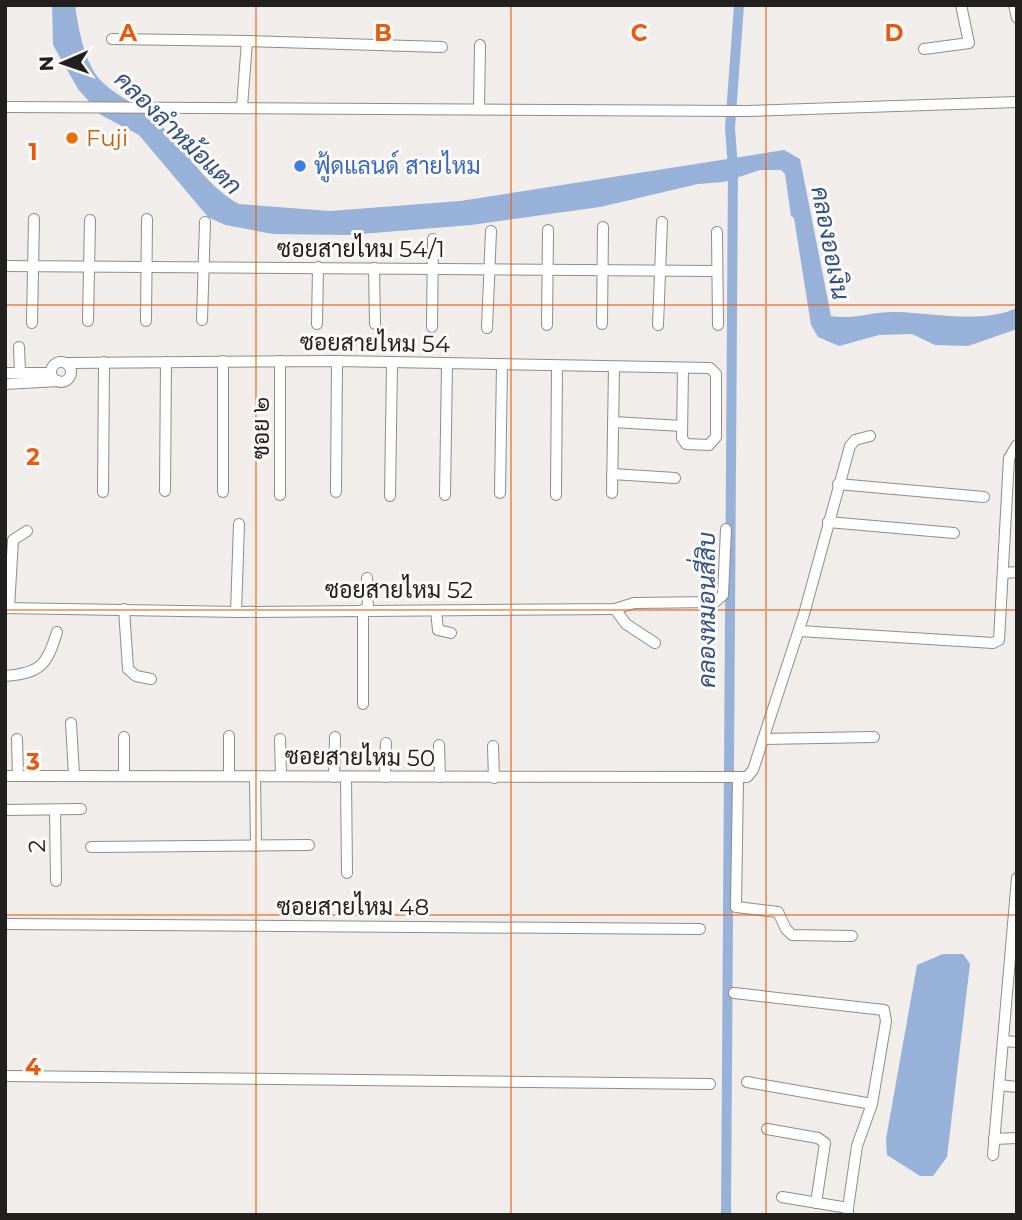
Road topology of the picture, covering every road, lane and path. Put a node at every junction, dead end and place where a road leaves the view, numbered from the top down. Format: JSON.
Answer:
{"nodes":[{"id":1,"x":961,"y":5,"type":"edge"},
{"id":2,"x":1014,"y":5,"type":"edge"},
{"id":3,"x":1017,"y":18,"type":"edge"},
{"id":4,"x":112,"y":38,"type":"dead end"},
{"id":5,"x":247,"y":41,"type":"junction"},
{"id":6,"x":480,"y":45,"type":"dead end"},
{"id":7,"x":442,"y":47,"type":"dead end"},
{"id":8,"x":924,"y":49,"type":"dead end"},
{"id":9,"x":1017,"y":102,"type":"edge"},
{"id":10,"x":5,"y":107,"type":"edge"},
{"id":11,"x":242,"y":107,"type":"junction"},
{"id":12,"x":479,"y":108,"type":"junction"},
{"id":13,"x":34,"y":219,"type":"dead end"},
{"id":14,"x":147,"y":219,"type":"dead end"},
{"id":15,"x":90,"y":220,"type":"dead end"},
{"id":16,"x":205,"y":222,"type":"dead end"},
{"id":17,"x":662,"y":222,"type":"dead end"},
{"id":18,"x":603,"y":227,"type":"dead end"},
{"id":19,"x":548,"y":230,"type":"dead end"},
{"id":20,"x":491,"y":231,"type":"dead end"},
{"id":21,"x":717,"y":232,"type":"dead end"},
{"id":22,"x":433,"y":239,"type":"dead end"},
{"id":23,"x":5,"y":266,"type":"edge"},
{"id":24,"x":34,"y":267,"type":"junction"},
{"id":25,"x":90,"y":267,"type":"junction"},
{"id":26,"x":318,"y":267,"type":"junction"},
{"id":27,"x":147,"y":268,"type":"junction"},
{"id":28,"x":203,"y":268,"type":"junction"},
{"id":29,"x":374,"y":268,"type":"junction"},
{"id":30,"x":432,"y":268,"type":"junction"},
{"id":31,"x":489,"y":269,"type":"junction"},
{"id":32,"x":548,"y":269,"type":"junction"},
{"id":33,"x":603,"y":270,"type":"junction"},
{"id":34,"x":659,"y":270,"type":"junction"},
{"id":35,"x":717,"y":271,"type":"junction"},
{"id":36,"x":202,"y":320,"type":"dead end"},
{"id":37,"x":89,"y":321,"type":"dead end"},
{"id":38,"x":146,"y":321,"type":"dead end"},
{"id":39,"x":32,"y":323,"type":"dead end"},
{"id":40,"x":317,"y":324,"type":"dead end"},
{"id":41,"x":374,"y":324,"type":"dead end"},
{"id":42,"x":602,"y":324,"type":"dead end"},
{"id":43,"x":547,"y":325,"type":"dead end"},
{"id":44,"x":658,"y":325,"type":"dead end"},
{"id":45,"x":718,"y":325,"type":"dead end"},
{"id":46,"x":432,"y":327,"type":"dead end"},
{"id":47,"x":487,"y":328,"type":"dead end"},
{"id":48,"x":19,"y":347,"type":"dead end"},
{"id":49,"x":223,"y":361,"type":"junction"},
{"id":50,"x":280,"y":361,"type":"junction"},
{"id":51,"x":337,"y":361,"type":"junction"},
{"id":52,"x":104,"y":362,"type":"junction"},
{"id":53,"x":166,"y":362,"type":"junction"},
{"id":54,"x":67,"y":363,"type":"junction"},
{"id":55,"x":392,"y":363,"type":"junction"},
{"id":56,"x":447,"y":364,"type":"junction"},
{"id":57,"x":502,"y":365,"type":"junction"},
{"id":58,"x":558,"y":366,"type":"junction"},
{"id":59,"x":614,"y":367,"type":"junction"},
{"id":60,"x":683,"y":368,"type":"junction"},
{"id":61,"x":5,"y":373,"type":"edge"},
{"id":62,"x":20,"y":373,"type":"junction"},
{"id":63,"x":54,"y":377,"type":"junction"},
{"id":64,"x":5,"y":384,"type":"edge"},
{"id":65,"x":613,"y":422,"type":"junction"},
{"id":66,"x":682,"y":426,"type":"junction"},
{"id":67,"x":870,"y":436,"type":"dead end"},
{"id":68,"x":1017,"y":445,"type":"edge"},
{"id":69,"x":612,"y":474,"type":"junction"},
{"id":70,"x":674,"y":478,"type":"dead end"},
{"id":71,"x":838,"y":484,"type":"junction"},
{"id":72,"x":165,"y":491,"type":"dead end"},
{"id":73,"x":103,"y":492,"type":"dead end"},
{"id":74,"x":223,"y":492,"type":"dead end"},
{"id":75,"x":336,"y":492,"type":"dead end"},
{"id":76,"x":500,"y":493,"type":"dead end"},
{"id":77,"x":612,"y":494,"type":"dead end"},
{"id":78,"x":280,"y":495,"type":"dead end"},
{"id":79,"x":445,"y":495,"type":"dead end"},
{"id":80,"x":556,"y":495,"type":"dead end"},
{"id":81,"x":390,"y":496,"type":"dead end"},
{"id":82,"x":984,"y":498,"type":"dead end"},
{"id":83,"x":828,"y":522,"type":"junction"},
{"id":84,"x":239,"y":524,"type":"dead end"},
{"id":85,"x":726,"y":529,"type":"dead end"},
{"id":86,"x":27,"y":531,"type":"dead end"},
{"id":87,"x":954,"y":533,"type":"dead end"},
{"id":88,"x":9,"y":539,"type":"edge"},
{"id":89,"x":1017,"y":572,"type":"edge"},
{"id":90,"x":1005,"y":573,"type":"junction"},
{"id":91,"x":368,"y":578,"type":"dead end"},
{"id":92,"x":7,"y":608,"type":"edge"},
{"id":93,"x":124,"y":609,"type":"junction"},
{"id":94,"x":615,"y":609,"type":"junction"},
{"id":95,"x":365,"y":610,"type":"junction"},
{"id":96,"x":236,"y":611,"type":"junction"},
{"id":97,"x":436,"y":611,"type":"junction"},
{"id":98,"x":799,"y":631,"type":"junction"},
{"id":99,"x":57,"y":632,"type":"dead end"},
{"id":100,"x":451,"y":633,"type":"dead end"},
{"id":101,"x":655,"y":643,"type":"dead end"},
{"id":102,"x":5,"y":676,"type":"edge"},
{"id":103,"x":151,"y":679,"type":"dead end"},
{"id":104,"x":363,"y":704,"type":"dead end"},
{"id":105,"x":71,"y":723,"type":"dead end"},
{"id":106,"x":229,"y":736,"type":"dead end"},
{"id":107,"x":124,"y":737,"type":"dead end"},
{"id":108,"x":334,"y":737,"type":"dead end"},
{"id":109,"x":874,"y":737,"type":"dead end"},
{"id":110,"x":17,"y":739,"type":"dead end"},
{"id":111,"x":280,"y":739,"type":"dead end"},
{"id":112,"x":763,"y":739,"type":"junction"},
{"id":113,"x":386,"y":743,"type":"dead end"},
{"id":114,"x":439,"y":745,"type":"dead end"},
{"id":115,"x":493,"y":746,"type":"dead end"},
{"id":116,"x":74,"y":775,"type":"junction"},
{"id":117,"x":229,"y":775,"type":"junction"},
{"id":118,"x":5,"y":776,"type":"edge"},
{"id":119,"x":18,"y":776,"type":"junction"},
{"id":120,"x":124,"y":776,"type":"junction"},
{"id":121,"x":255,"y":776,"type":"junction"},
{"id":122,"x":281,"y":776,"type":"junction"},
{"id":123,"x":334,"y":777,"type":"junction"},
{"id":124,"x":346,"y":777,"type":"junction"},
{"id":125,"x":386,"y":777,"type":"junction"},
{"id":126,"x":440,"y":777,"type":"junction"},
{"id":127,"x":494,"y":778,"type":"junction"},
{"id":128,"x":736,"y":779,"type":"junction"},
{"id":129,"x":81,"y":809,"type":"dead end"},
{"id":130,"x":5,"y":810,"type":"edge"},
{"id":131,"x":55,"y":810,"type":"junction"},
{"id":132,"x":309,"y":845,"type":"dead end"},
{"id":133,"x":256,"y":846,"type":"junction"},
{"id":134,"x":91,"y":847,"type":"dead end"},
{"id":135,"x":347,"y":873,"type":"dead end"},
{"id":136,"x":1017,"y":878,"type":"edge"},
{"id":137,"x":56,"y":881,"type":"dead end"},
{"id":138,"x":1016,"y":901,"type":"edge"},
{"id":139,"x":5,"y":924,"type":"edge"},
{"id":140,"x":700,"y":929,"type":"dead end"},
{"id":141,"x":852,"y":936,"type":"dead end"},
{"id":142,"x":1014,"y":946,"type":"edge"},
{"id":143,"x":734,"y":993,"type":"dead end"},
{"id":144,"x":1012,"y":996,"type":"edge"},
{"id":145,"x":1003,"y":1041,"type":"junction"},
{"id":146,"x":1017,"y":1042,"type":"edge"},
{"id":147,"x":5,"y":1076,"type":"edge"},
{"id":148,"x":747,"y":1082,"type":"dead end"},
{"id":149,"x":710,"y":1084,"type":"dead end"},
{"id":150,"x":999,"y":1085,"type":"junction"},
{"id":151,"x":1017,"y":1087,"type":"edge"},
{"id":152,"x":872,"y":1104,"type":"junction"},
{"id":153,"x":767,"y":1129,"type":"dead end"},
{"id":154,"x":994,"y":1139,"type":"junction"},
{"id":155,"x":1017,"y":1139,"type":"edge"},
{"id":156,"x":993,"y":1155,"type":"dead end"},
{"id":157,"x":782,"y":1196,"type":"dead end"},
{"id":158,"x":816,"y":1203,"type":"junction"},
{"id":159,"x":848,"y":1211,"type":"edge"}],
"edges":[{"from":1,"to":8,"type":"street"},
{"from":2,"to":3,"type":"street"},
{"from":4,"to":5,"type":"street"},
{"from":5,"to":7,"type":"street"},
{"from":5,"to":11,"type":"street"},
{"from":6,"to":12,"type":"street"},
{"from":9,"to":12,"type":"street"},
{"from":10,"to":11,"type":"street"},
{"from":11,"to":12,"type":"street"},
{"from":13,"to":24,"type":"street"},
{"from":14,"to":27,"type":"street"},
{"from":15,"to":25,"type":"street"},
{"from":16,"to":28,"type":"street"},
{"from":17,"to":34,"type":"street"},
{"from":18,"to":33,"type":"street"},
{"from":19,"to":32,"type":"street"},
{"from":20,"to":31,"type":"street"},
{"from":21,"to":35,"type":"street"},
{"from":22,"to":30,"type":"street"},
{"from":23,"to":24,"type":"street","name":"ซอยสายไหม 54/1"},
{"from":24,"to":25,"type":"street","name":"ซอยสายไหม 54/1"},
{"from":24,"to":39,"type":"street"},
{"from":25,"to":27,"type":"street","name":"ซอยสายไหม 54/1"},
{"from":25,"to":37,"type":"street"},
{"from":26,"to":28,"type":"street","name":"ซอยสายไหม 54/1"},
{"from":26,"to":29,"type":"street","name":"ซอยสายไหม 54/1"},
{"from":26,"to":40,"type":"street"},
{"from":27,"to":28,"type":"street","name":"ซอยสายไหม 54/1"},
{"from":27,"to":38,"type":"street"},
{"from":28,"to":36,"type":"street"},
{"from":29,"to":30,"type":"street","name":"ซอยสายไหม 54/1"},
{"from":29,"to":41,"type":"street"},
{"from":30,"to":31,"type":"street","name":"ซอยสายไหม 54/1"},
{"from":30,"to":46,"type":"street"},
{"from":31,"to":32,"type":"street","name":"ซอยสายไหม 54/1"},
{"from":31,"to":47,"type":"street"},
{"from":32,"to":33,"type":"street","name":"ซอยสายไหม 54/1"},
{"from":32,"to":43,"type":"street"},
{"from":33,"to":34,"type":"street","name":"ซอยสายไหม 54/1"},
{"from":33,"to":42,"type":"street"},
{"from":34,"to":35,"type":"street","name":"ซอยสายไหม 54/1"},
{"from":34,"to":44,"type":"street"},
{"from":35,"to":45,"type":"street"},
{"from":48,"to":62,"type":"street"},
{"from":49,"to":50,"type":"street","name":"ซอยสายไหม 54"},
{"from":49,"to":53,"type":"street","name":"ซอยสายไหม 54"},
{"from":49,"to":74,"type":"street"},
{"from":50,"to":51,"type":"street","name":"ซอยสายไหม 54"},
{"from":50,"to":78,"type":"street","name":"ซอย ๒"},
{"from":51,"to":55,"type":"street","name":"ซอยสายไหม 54"},
{"from":51,"to":75,"type":"street"},
{"from":52,"to":53,"type":"street","name":"ซอยสายไหม 54"},
{"from":52,"to":54,"type":"street","name":"ซอยสายไหม 54"},
{"from":52,"to":73,"type":"street"},
{"from":53,"to":72,"type":"street"},
{"from":54,"to":63,"type":"street"},
{"from":54,"to":63,"type":"street"},
{"from":55,"to":56,"type":"street","name":"ซอยสายไหม 54"},
{"from":55,"to":81,"type":"street"},
{"from":56,"to":57,"type":"street","name":"ซอยสายไหม 54"},
{"from":56,"to":79,"type":"street"},
{"from":57,"to":58,"type":"street","name":"ซอยสายไหม 54"},
{"from":57,"to":76,"type":"street"},
{"from":58,"to":59,"type":"street","name":"ซอยสายไหม 54"},
{"from":58,"to":80,"type":"street"},
{"from":59,"to":60,"type":"street","name":"ซอยสายไหม 54"},
{"from":59,"to":65,"type":"street"},
{"from":60,"to":66,"type":"street"},
{"from":60,"to":66,"type":"street","name":"ซอยสายไหม 54"},
{"from":61,"to":62,"type":"street"},
{"from":62,"to":63,"type":"street"},
{"from":63,"to":64,"type":"street"},
{"from":65,"to":66,"type":"street"},
{"from":65,"to":69,"type":"street"},
{"from":67,"to":71,"type":"street"},
{"from":68,"to":90,"type":"street"},
{"from":69,"to":70,"type":"street"},
{"from":69,"to":77,"type":"street"},
{"from":71,"to":82,"type":"street"},
{"from":71,"to":83,"type":"street"},
{"from":83,"to":87,"type":"street"},
{"from":83,"to":98,"type":"street"},
{"from":84,"to":96,"type":"street"},
{"from":85,"to":94,"type":"street","name":"ซอยสายไหม 52"},
{"from":86,"to":88,"type":"street"},
{"from":88,"to":92,"type":"street"},
{"from":89,"to":90,"type":"street"},
{"from":90,"to":98,"type":"street"},
{"from":91,"to":95,"type":"street"},
{"from":92,"to":93,"type":"street","name":"ซอยสายไหม 52"},
{"from":93,"to":96,"type":"street","name":"ซอยสายไหม 52"},
{"from":93,"to":103,"type":"street"},
{"from":94,"to":97,"type":"street","name":"ซอยสายไหม 52"},
{"from":94,"to":101,"type":"street"},
{"from":95,"to":96,"type":"street","name":"ซอยสายไหม 52"},
{"from":95,"to":97,"type":"street","name":"ซอยสายไหม 52"},
{"from":95,"to":104,"type":"street"},
{"from":97,"to":100,"type":"street"},
{"from":98,"to":112,"type":"street"},
{"from":99,"to":102,"type":"street"},
{"from":105,"to":116,"type":"street"},
{"from":106,"to":117,"type":"street"},
{"from":107,"to":120,"type":"street"},
{"from":108,"to":123,"type":"street"},
{"from":109,"to":112,"type":"street"},
{"from":110,"to":119,"type":"street"},
{"from":111,"to":122,"type":"street"},
{"from":112,"to":128,"type":"street"},
{"from":113,"to":125,"type":"street"},
{"from":114,"to":126,"type":"street"},
{"from":115,"to":127,"type":"street"},
{"from":116,"to":119,"type":"street","name":"ซอยสายไหม 50"},
{"from":116,"to":120,"type":"street","name":"ซอยสายไหม 50"},
{"from":117,"to":120,"type":"street","name":"ซอยสายไหม 50"},
{"from":117,"to":121,"type":"street","name":"ซอยสายไหม 50"},
{"from":118,"to":119,"type":"street","name":"ซอยสายไหม 50"},
{"from":121,"to":122,"type":"street","name":"ซอยสายไหม 50"},
{"from":121,"to":133,"type":"street"},
{"from":122,"to":123,"type":"street","name":"ซอยสายไหม 50"},
{"from":123,"to":124,"type":"street","name":"ซอยสายไหม 50"},
{"from":124,"to":125,"type":"street","name":"ซอยสายไหม 50"},
{"from":124,"to":135,"type":"street"},
{"from":125,"to":126,"type":"street","name":"ซอยสายไหม 50"},
{"from":126,"to":127,"type":"street","name":"ซอยสายไหม 50"},
{"from":127,"to":128,"type":"street","name":"ซอยสายไหม 50"},
{"from":128,"to":141,"type":"street"},
{"from":129,"to":131,"type":"street"},
{"from":130,"to":131,"type":"street"},
{"from":131,"to":137,"type":"street","name":"2"},
{"from":132,"to":133,"type":"street"},
{"from":133,"to":134,"type":"street"},
{"from":136,"to":138,"type":"street"},
{"from":138,"to":142,"type":"street"},
{"from":139,"to":140,"type":"street","name":"ซอยสายไหม 48"},
{"from":142,"to":144,"type":"street"},
{"from":143,"to":152,"type":"street"},
{"from":144,"to":145,"type":"street"},
{"from":145,"to":146,"type":"street"},
{"from":145,"to":150,"type":"street"},
{"from":147,"to":149,"type":"street"},
{"from":148,"to":152,"type":"street"},
{"from":150,"to":151,"type":"street"},
{"from":150,"to":154,"type":"street"},
{"from":152,"to":159,"type":"street"},
{"from":153,"to":158,"type":"street"},
{"from":154,"to":155,"type":"street"},
{"from":154,"to":156,"type":"street"},
{"from":157,"to":158,"type":"street"},
{"from":158,"to":159,"type":"street"}]}
